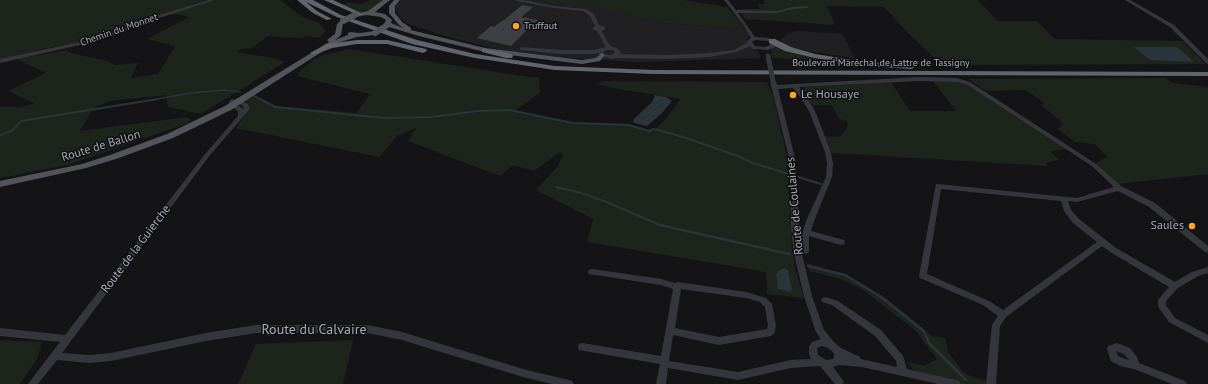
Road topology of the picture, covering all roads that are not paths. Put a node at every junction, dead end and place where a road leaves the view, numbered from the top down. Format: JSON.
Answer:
{"nodes":[{"id":1,"x":213,"y":0,"type":"edge"},
{"id":2,"x":300,"y":0,"type":"edge"},
{"id":3,"x":308,"y":0,"type":"edge"},
{"id":4,"x":316,"y":0,"type":"edge"},
{"id":5,"x":328,"y":0,"type":"edge"},
{"id":6,"x":386,"y":0,"type":"edge"},
{"id":7,"x":392,"y":0,"type":"edge"},
{"id":8,"x":397,"y":0,"type":"edge"},
{"id":9,"x":517,"y":0,"type":"edge"},
{"id":10,"x":726,"y":0,"type":"edge"},
{"id":11,"x":1127,"y":0,"type":"edge"},
{"id":12,"x":807,"y":7,"type":"dead end"},
{"id":13,"x":734,"y":11,"type":"junction"},
{"id":14,"x":361,"y":14,"type":"junction"},
{"id":15,"x":383,"y":15,"type":"junction"},
{"id":16,"x":341,"y":25,"type":"junction"},
{"id":17,"x":387,"y":25,"type":"junction"},
{"id":18,"x":371,"y":34,"type":"junction"},
{"id":19,"x":355,"y":35,"type":"junction"},
{"id":20,"x":421,"y":35,"type":"junction"},
{"id":21,"x":756,"y":38,"type":"junction"},
{"id":22,"x":750,"y":44,"type":"junction"},
{"id":23,"x":764,"y":47,"type":"junction"},
{"id":24,"x":416,"y":49,"type":"junction"},
{"id":25,"x":522,"y":49,"type":"dead end"},
{"id":26,"x":742,"y":49,"type":"junction"},
{"id":27,"x":485,"y":50,"type":"junction"},
{"id":28,"x":602,"y":50,"type":"junction"},
{"id":29,"x":314,"y":53,"type":"junction"},
{"id":30,"x":619,"y":55,"type":"junction"},
{"id":31,"x":0,"y":61,"type":"edge"},
{"id":32,"x":1208,"y":62,"type":"edge"},
{"id":33,"x":556,"y":66,"type":"junction"},
{"id":34,"x":985,"y":70,"type":"junction"},
{"id":35,"x":1206,"y":72,"type":"edge"},
{"id":36,"x":774,"y":84,"type":"junction"},
{"id":37,"x":795,"y":86,"type":"junction"},
{"id":38,"x":234,"y":102,"type":"junction"},
{"id":39,"x":0,"y":184,"type":"edge"},
{"id":40,"x":1119,"y":188,"type":"junction"},
{"id":41,"x":1064,"y":200,"type":"junction"},
{"id":42,"x":807,"y":233,"type":"junction"},
{"id":43,"x":841,"y":242,"type":"dead end"},
{"id":44,"x":1102,"y":242,"type":"junction"},
{"id":45,"x":805,"y":250,"type":"dead end"},
{"id":46,"x":1208,"y":250,"type":"edge"},
{"id":47,"x":592,"y":272,"type":"dead end"},
{"id":48,"x":1207,"y":272,"type":"edge"},
{"id":49,"x":1175,"y":286,"type":"junction"},
{"id":50,"x":677,"y":287,"type":"junction"},
{"id":51,"x":825,"y":300,"type":"dead end"},
{"id":52,"x":1003,"y":315,"type":"junction"},
{"id":53,"x":670,"y":331,"type":"junction"},
{"id":54,"x":0,"y":332,"type":"edge"},
{"id":55,"x":820,"y":332,"type":"junction"},
{"id":56,"x":67,"y":339,"type":"junction"},
{"id":57,"x":1208,"y":339,"type":"edge"},
{"id":58,"x":817,"y":344,"type":"junction"},
{"id":59,"x":582,"y":347,"type":"dead end"},
{"id":60,"x":835,"y":348,"type":"junction"},
{"id":61,"x":813,"y":354,"type":"junction"},
{"id":62,"x":54,"y":356,"type":"junction"},
{"id":63,"x":837,"y":362,"type":"junction"},
{"id":64,"x":665,"y":363,"type":"junction"},
{"id":65,"x":798,"y":363,"type":"junction"},
{"id":66,"x":822,"y":363,"type":"junction"},
{"id":67,"x":862,"y":363,"type":"junction"},
{"id":68,"x":1135,"y":365,"type":"dead end"},
{"id":69,"x":903,"y":372,"type":"junction"},
{"id":70,"x":840,"y":383,"type":"edge"},
{"id":71,"x":33,"y":384,"type":"edge"},
{"id":72,"x":569,"y":384,"type":"edge"},
{"id":73,"x":661,"y":384,"type":"edge"},
{"id":74,"x":956,"y":384,"type":"edge"},
{"id":75,"x":991,"y":384,"type":"edge"},
{"id":76,"x":1182,"y":384,"type":"edge"}],
"edges":[{"from":1,"to":31,"type":"street","name":"Chemin du Monnet"},
{"from":2,"to":16,"type":"highway"},
{"from":3,"to":33,"type":"highway"},
{"from":4,"to":33,"type":"highway"},
{"from":5,"to":14,"type":"highway"},
{"from":6,"to":14,"type":"main road","name":"Route de Ballon"},
{"from":7,"to":15,"type":"main road"},
{"from":8,"to":20,"type":"main road"},
{"from":9,"to":28,"type":"street"},
{"from":10,"to":13,"type":"street"},
{"from":11,"to":32,"type":"street"},
{"from":12,"to":13,"type":"street"},
{"from":13,"to":21,"type":"street"},
{"from":14,"to":15,"type":"main road"},
{"from":14,"to":16,"type":"main road","name":"Route de Ballon","bridge":true},
{"from":15,"to":17,"type":"main road"},
{"from":16,"to":19,"type":"main road"},
{"from":16,"to":38,"type":"main road","name":"Route de Ballon"},
{"from":17,"to":18,"type":"main road","bridge":true},
{"from":17,"to":20,"type":"main road"},
{"from":18,"to":19,"type":"main road"},
{"from":18,"to":24,"type":"highway"},
{"from":19,"to":29,"type":"main road","name":"Route de Ballon"},
{"from":20,"to":27,"type":"main road"},
{"from":21,"to":22,"type":"street"},
{"from":21,"to":23,"type":"street"},
{"from":22,"to":23,"type":"street","name":"Route de Coulaines"},
{"from":22,"to":26,"type":"street"},
{"from":23,"to":26,"type":"street"},
{"from":23,"to":34,"type":"highway"},
{"from":23,"to":36,"type":"street","name":"Route de Coulaines","bridge":true},
{"from":24,"to":29,"type":"highway"},
{"from":24,"to":33,"type":"highway"},
{"from":25,"to":28,"type":"street"},
{"from":26,"to":30,"type":"street"},
{"from":27,"to":28,"type":"main road"},
{"from":27,"to":33,"type":"highway"},
{"from":28,"to":30,"type":"street"},
{"from":28,"to":30,"type":"street"},
{"from":29,"to":38,"type":"main road","name":"Route de Ballon"},
{"from":33,"to":34,"type":"highway","name":"Boulevard Maréchal de Lattre de Tassigny"},
{"from":33,"to":35,"type":"highway","name":"Boulevard Maréchal de Lattre de Tassigny"},
{"from":34,"to":35,"type":"highway","name":"Boulevard Maréchal de Lattre de Tassigny"},
{"from":36,"to":37,"type":"street"},
{"from":36,"to":55,"type":"street","name":"Route de Coulaines"},
{"from":37,"to":40,"type":"street"},
{"from":37,"to":42,"type":"street"},
{"from":38,"to":39,"type":"main road","name":"Route de Ballon"},
{"from":38,"to":56,"type":"street","name":"Route de la Guierche"},
{"from":40,"to":41,"type":"street"},
{"from":40,"to":46,"type":"street"},
{"from":41,"to":44,"type":"street"},
{"from":41,"to":52,"type":"street"},
{"from":42,"to":43,"type":"street"},
{"from":42,"to":45,"type":"street"},
{"from":44,"to":49,"type":"street"},
{"from":44,"to":52,"type":"street"},
{"from":47,"to":50,"type":"street"},
{"from":48,"to":49,"type":"street"},
{"from":49,"to":57,"type":"street"},
{"from":50,"to":53,"type":"street"},
{"from":50,"to":53,"type":"street"},
{"from":51,"to":69,"type":"street"},
{"from":52,"to":75,"type":"street"},
{"from":53,"to":64,"type":"street"},
{"from":54,"to":56,"type":"street"},
{"from":55,"to":58,"type":"street"},
{"from":55,"to":60,"type":"street","name":"Route de Coulaines"},
{"from":56,"to":62,"type":"street","name":"Route de la Guierche"},
{"from":58,"to":60,"type":"street"},
{"from":58,"to":61,"type":"street"},
{"from":59,"to":64,"type":"street"},
{"from":60,"to":63,"type":"street"},
{"from":60,"to":67,"type":"street"},
{"from":61,"to":65,"type":"street"},
{"from":61,"to":66,"type":"street"},
{"from":62,"to":71,"type":"street","name":"Route de la Guierche"},
{"from":62,"to":72,"type":"street","name":"Route du Calvaire"},
{"from":63,"to":66,"type":"street"},
{"from":63,"to":67,"type":"street"},
{"from":63,"to":70,"type":"street"},
{"from":64,"to":65,"type":"street"},
{"from":64,"to":73,"type":"street"},
{"from":65,"to":66,"type":"street"},
{"from":66,"to":70,"type":"street"},
{"from":67,"to":69,"type":"street"},
{"from":68,"to":76,"type":"street"},
{"from":69,"to":74,"type":"street"}]}
